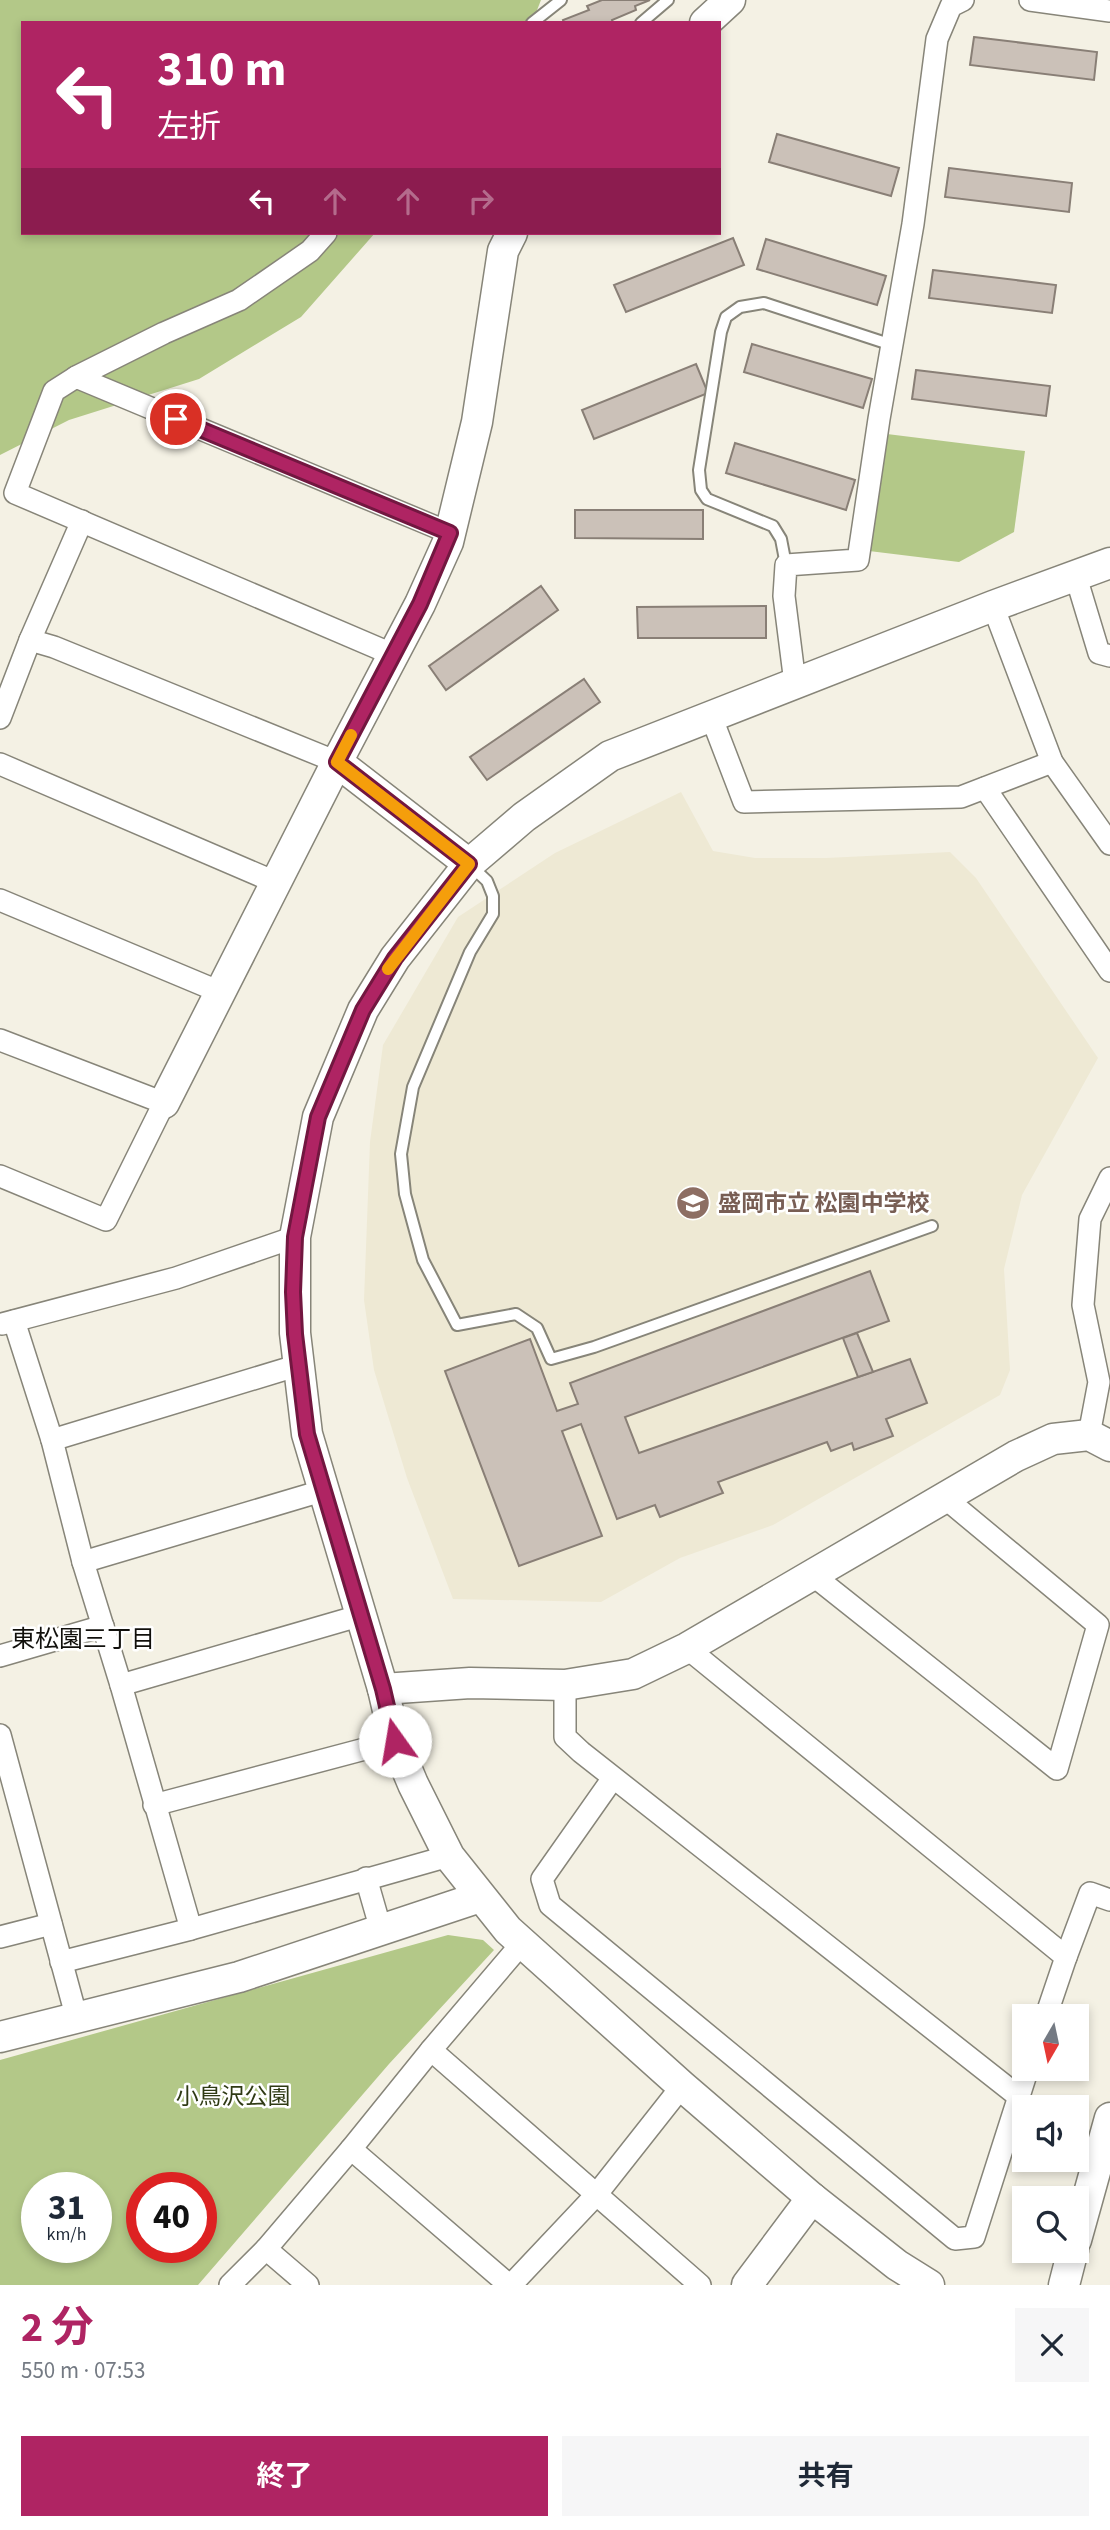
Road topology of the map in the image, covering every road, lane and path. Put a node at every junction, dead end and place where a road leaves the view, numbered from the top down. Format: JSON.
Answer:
{"nodes":[{"id":1,"x":561,"y":0,"type":"edge"},
{"id":2,"x":668,"y":0,"type":"edge"},
{"id":3,"x":730,"y":0,"type":"edge"},
{"id":4,"x":963,"y":0,"type":"edge"},
{"id":5,"x":1030,"y":0,"type":"edge"},
{"id":6,"x":1110,"y":11,"type":"edge"},
{"id":7,"x":535,"y":21,"type":"edge"},
{"id":8,"x":643,"y":21,"type":"edge"},
{"id":9,"x":707,"y":21,"type":"edge"},
{"id":10,"x":324,"y":235,"type":"edge"},
{"id":11,"x":511,"y":235,"type":"edge"},
{"id":12,"x":892,"y":345,"type":"junction"},
{"id":13,"x":76,"y":377,"type":"junction"},
{"id":14,"x":82,"y":521,"type":"junction"},
{"id":15,"x":450,"y":533,"type":"junction"},
{"id":16,"x":1110,"y":564,"type":"edge"},
{"id":17,"x":786,"y":565,"type":"junction"},
{"id":18,"x":1076,"y":577,"type":"junction"},
{"id":19,"x":993,"y":606,"type":"junction"},
{"id":20,"x":30,"y":640,"type":"junction"},
{"id":21,"x":394,"y":655,"type":"junction"},
{"id":22,"x":1110,"y":656,"type":"edge"},
{"id":23,"x":795,"y":683,"type":"junction"},
{"id":24,"x":711,"y":716,"type":"junction"},
{"id":25,"x":0,"y":718,"type":"edge"},
{"id":26,"x":337,"y":762,"type":"junction"},
{"id":27,"x":1052,"y":762,"type":"junction"},
{"id":28,"x":0,"y":764,"type":"edge"},
{"id":29,"x":985,"y":788,"type":"junction"},
{"id":30,"x":1110,"y":844,"type":"edge"},
{"id":31,"x":469,"y":864,"type":"junction"},
{"id":32,"x":275,"y":882,"type":"junction"},
{"id":33,"x":0,"y":900,"type":"edge"},
{"id":34,"x":1110,"y":971,"type":"edge"},
{"id":35,"x":220,"y":992,"type":"junction"},
{"id":36,"x":0,"y":1040,"type":"edge"},
{"id":37,"x":164,"y":1103,"type":"junction"},
{"id":38,"x":0,"y":1177,"type":"edge"},
{"id":39,"x":1110,"y":1178,"type":"edge"},
{"id":40,"x":932,"y":1226,"type":"dead end"},
{"id":41,"x":295,"y":1237,"type":"junction"},
{"id":42,"x":7,"y":1323,"type":"edge"},
{"id":43,"x":299,"y":1366,"type":"junction"},
{"id":44,"x":52,"y":1440,"type":"junction"},
{"id":45,"x":1100,"y":1441,"type":"edge"},
{"id":46,"x":325,"y":1490,"type":"junction"},
{"id":47,"x":945,"y":1498,"type":"junction"},
{"id":48,"x":83,"y":1562,"type":"junction"},
{"id":49,"x":814,"y":1576,"type":"junction"},
{"id":50,"x":362,"y":1615,"type":"junction"},
{"id":51,"x":103,"y":1626,"type":"junction"},
{"id":52,"x":687,"y":1648,"type":"junction"},
{"id":53,"x":0,"y":1656,"type":"edge"},
{"id":54,"x":121,"y":1685,"type":"junction"},
{"id":55,"x":565,"y":1685,"type":"junction"},
{"id":56,"x":383,"y":1689,"type":"junction"},
{"id":57,"x":0,"y":1735,"type":"edge"},
{"id":58,"x":395,"y":1741,"type":"junction"},
{"id":59,"x":613,"y":1778,"type":"junction"},
{"id":60,"x":154,"y":1805,"type":"junction"},
{"id":61,"x":449,"y":1856,"type":"junction"},
{"id":62,"x":366,"y":1878,"type":"junction"},
{"id":63,"x":480,"y":1897,"type":"junction"},
{"id":64,"x":1110,"y":1900,"type":"edge"},
{"id":65,"x":51,"y":1924,"type":"junction"},
{"id":66,"x":191,"y":1929,"type":"junction"},
{"id":67,"x":380,"y":1930,"type":"junction"},
{"id":68,"x":0,"y":1937,"type":"edge"},
{"id":69,"x":523,"y":1942,"type":"junction"},
{"id":70,"x":1066,"y":1957,"type":"junction"},
{"id":71,"x":61,"y":1962,"type":"junction"},
{"id":72,"x":1050,"y":2004,"type":"edge"},
{"id":73,"x":77,"y":2019,"type":"junction"},
{"id":74,"x":0,"y":2037,"type":"edge"},
{"id":75,"x":430,"y":2050,"type":"junction"},
{"id":76,"x":682,"y":2086,"type":"junction"},
{"id":77,"x":1017,"y":2095,"type":"edge"},
{"id":78,"x":1012,"y":2115,"type":"edge"},
{"id":79,"x":1110,"y":2118,"type":"edge"},
{"id":80,"x":351,"y":2149,"type":"junction"},
{"id":81,"x":1089,"y":2193,"type":"edge"},
{"id":82,"x":596,"y":2194,"type":"junction"},
{"id":83,"x":812,"y":2198,"type":"junction"},
{"id":84,"x":266,"y":2249,"type":"junction"},
{"id":85,"x":1070,"y":2263,"type":"edge"},
{"id":86,"x":230,"y":2285,"type":"edge"},
{"id":87,"x":308,"y":2285,"type":"edge"},
{"id":88,"x":510,"y":2285,"type":"edge"},
{"id":89,"x":699,"y":2285,"type":"edge"},
{"id":90,"x":747,"y":2285,"type":"edge"},
{"id":91,"x":929,"y":2285,"type":"edge"},
{"id":92,"x":1064,"y":2285,"type":"edge"}],
"edges":[{"from":1,"to":7,"type":"lane"},
{"from":2,"to":8,"type":"lane"},
{"from":3,"to":9,"type":"street"},
{"from":4,"to":12,"type":"street"},
{"from":5,"to":6,"type":"street"},
{"from":10,"to":13,"type":"street"},
{"from":11,"to":15,"type":"street"},
{"from":12,"to":17,"type":"street"},
{"from":12,"to":17,"type":"lane"},
{"from":13,"to":14,"type":"street"},
{"from":13,"to":15,"type":"street"},
{"from":14,"to":20,"type":"street"},
{"from":14,"to":21,"type":"street"},
{"from":15,"to":21,"type":"street"},
{"from":16,"to":18,"type":"street"},
{"from":17,"to":23,"type":"street"},
{"from":18,"to":19,"type":"street"},
{"from":18,"to":22,"type":"street"},
{"from":19,"to":23,"type":"street"},
{"from":19,"to":27,"type":"street"},
{"from":20,"to":25,"type":"street"},
{"from":20,"to":26,"type":"street"},
{"from":21,"to":26,"type":"street"},
{"from":23,"to":24,"type":"street"},
{"from":24,"to":29,"type":"street"},
{"from":24,"to":31,"type":"street"},
{"from":26,"to":31,"type":"street"},
{"from":26,"to":32,"type":"street"},
{"from":27,"to":29,"type":"street"},
{"from":27,"to":30,"type":"street"},
{"from":28,"to":32,"type":"street"},
{"from":29,"to":34,"type":"street"},
{"from":31,"to":40,"type":"lane"},
{"from":31,"to":41,"type":"street"},
{"from":32,"to":35,"type":"street"},
{"from":33,"to":35,"type":"street"},
{"from":35,"to":37,"type":"street"},
{"from":36,"to":37,"type":"street"},
{"from":37,"to":38,"type":"street"},
{"from":39,"to":45,"type":"street"},
{"from":41,"to":42,"type":"street"},
{"from":41,"to":43,"type":"street"},
{"from":42,"to":44,"type":"street"},
{"from":43,"to":44,"type":"street"},
{"from":43,"to":46,"type":"street"},
{"from":44,"to":48,"type":"street"},
{"from":45,"to":47,"type":"street"},
{"from":46,"to":48,"type":"street"},
{"from":46,"to":50,"type":"street"},
{"from":47,"to":49,"type":"street"},
{"from":47,"to":49,"type":"street"},
{"from":48,"to":51,"type":"street"},
{"from":49,"to":52,"type":"street"},
{"from":50,"to":54,"type":"street"},
{"from":50,"to":56,"type":"street"},
{"from":51,"to":53,"type":"street"},
{"from":51,"to":54,"type":"street"},
{"from":52,"to":55,"type":"street"},
{"from":52,"to":70,"type":"street"},
{"from":54,"to":60,"type":"street"},
{"from":55,"to":56,"type":"street"},
{"from":55,"to":59,"type":"street"},
{"from":56,"to":58,"type":"street"},
{"from":57,"to":65,"type":"street"},
{"from":58,"to":60,"type":"street"},
{"from":58,"to":61,"type":"street"},
{"from":59,"to":77,"type":"street"},
{"from":59,"to":78,"type":"street"},
{"from":60,"to":66,"type":"street"},
{"from":61,"to":62,"type":"street"},
{"from":61,"to":63,"type":"street"},
{"from":62,"to":66,"type":"street"},
{"from":62,"to":67,"type":"street"},
{"from":63,"to":67,"type":"street"},
{"from":63,"to":69,"type":"street"},
{"from":64,"to":70,"type":"street"},
{"from":65,"to":68,"type":"street"},
{"from":65,"to":71,"type":"street"},
{"from":66,"to":71,"type":"street"},
{"from":67,"to":73,"type":"street"},
{"from":69,"to":75,"type":"street"},
{"from":69,"to":76,"type":"street"},
{"from":70,"to":72,"type":"street"},
{"from":71,"to":73,"type":"street"},
{"from":73,"to":74,"type":"street"},
{"from":75,"to":80,"type":"street"},
{"from":75,"to":82,"type":"street"},
{"from":76,"to":82,"type":"street"},
{"from":76,"to":83,"type":"street"},
{"from":79,"to":81,"type":"street"},
{"from":80,"to":84,"type":"street"},
{"from":80,"to":88,"type":"street"},
{"from":82,"to":88,"type":"street"},
{"from":82,"to":89,"type":"street"},
{"from":83,"to":90,"type":"street"},
{"from":83,"to":91,"type":"street"},
{"from":84,"to":86,"type":"street"},
{"from":84,"to":87,"type":"street"},
{"from":85,"to":92,"type":"street"}]}
